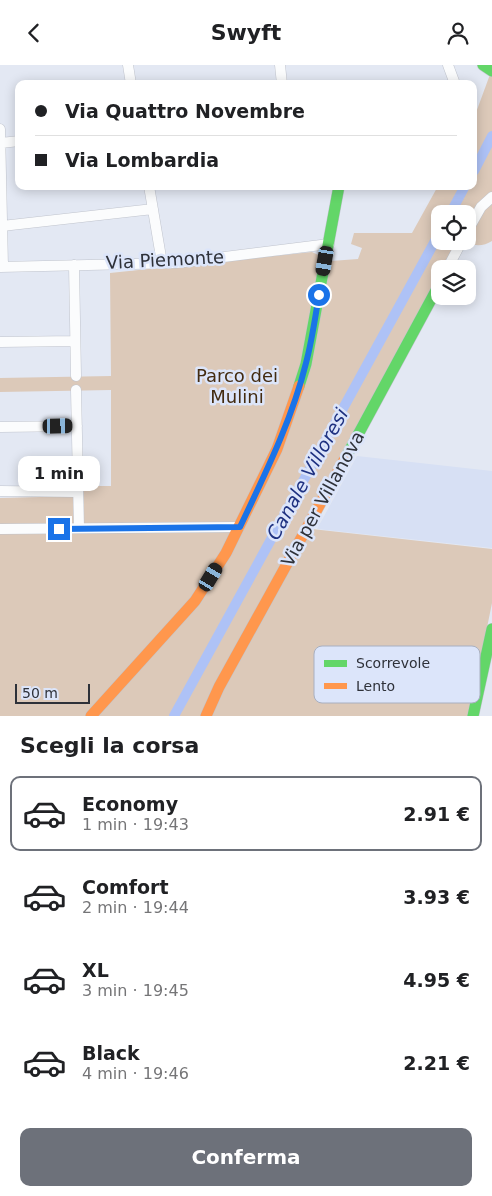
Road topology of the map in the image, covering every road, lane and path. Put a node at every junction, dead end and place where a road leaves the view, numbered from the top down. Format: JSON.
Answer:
{"nodes":[{"id":1,"x":128,"y":65,"type":"edge"},
{"id":2,"x":280,"y":65,"type":"edge"},
{"id":3,"x":448,"y":65,"type":"edge"},
{"id":4,"x":483,"y":65,"type":"edge"},
{"id":5,"x":492,"y":71,"type":"edge"},
{"id":6,"x":130,"y":80,"type":"edge"},
{"id":7,"x":282,"y":80,"type":"edge"},
{"id":8,"x":453,"y":80,"type":"edge"},
{"id":9,"x":0,"y":129,"type":"edge"},
{"id":10,"x":15,"y":141,"type":"edge"},
{"id":11,"x":1,"y":143,"type":"edge"},
{"id":12,"x":150,"y":190,"type":"edge"},
{"id":13,"x":338,"y":190,"type":"edge"},
{"id":14,"x":1,"y":193,"type":"edge"},
{"id":15,"x":492,"y":197,"type":"edge"},
{"id":16,"x":153,"y":209,"type":"junction"},
{"id":17,"x":476,"y":216,"type":"edge"},
{"id":18,"x":2,"y":226,"type":"junction"},
{"id":19,"x":329,"y":244,"type":"junction"},
{"id":20,"x":162,"y":263,"type":"junction"},
{"id":21,"x":74,"y":265,"type":"junction"},
{"id":22,"x":2,"y":267,"type":"edge"},
{"id":23,"x":431,"y":300,"type":"edge"},
{"id":24,"x":75,"y":341,"type":"junction"},
{"id":25,"x":0,"y":342,"type":"edge"},
{"id":26,"x":76,"y":377,"type":"dead end"},
{"id":27,"x":76,"y":390,"type":"dead end"},
{"id":28,"x":77,"y":426,"type":"junction"},
{"id":29,"x":0,"y":427,"type":"edge"},
{"id":30,"x":0,"y":491,"type":"edge"},
{"id":31,"x":78,"y":491,"type":"junction"},
{"id":32,"x":240,"y":527,"type":"junction"},
{"id":33,"x":79,"y":528,"type":"junction"},
{"id":34,"x":0,"y":529,"type":"edge"},
{"id":35,"x":492,"y":629,"type":"edge"},
{"id":36,"x":480,"y":684,"type":"edge"},
{"id":37,"x":476,"y":703,"type":"edge"},
{"id":38,"x":91,"y":716,"type":"edge"},
{"id":39,"x":206,"y":716,"type":"edge"},
{"id":40,"x":473,"y":716,"type":"edge"}],
"edges":[{"from":1,"to":6,"type":"street"},
{"from":2,"to":7,"type":"street"},
{"from":3,"to":8,"type":"street"},
{"from":4,"to":5,"type":"street"},
{"from":9,"to":11,"type":"street"},
{"from":10,"to":11,"type":"street"},
{"from":11,"to":14,"type":"street"},
{"from":12,"to":16,"type":"street"},
{"from":13,"to":19,"type":"street"},
{"from":14,"to":18,"type":"street"},
{"from":15,"to":17,"type":"street"},
{"from":16,"to":18,"type":"street"},
{"from":16,"to":20,"type":"street"},
{"from":18,"to":22,"type":"street"},
{"from":19,"to":20,"type":"street","name":"Via Piemonte"},
{"from":19,"to":32,"type":"street"},
{"from":20,"to":21,"type":"street","name":"Via Piemonte"},
{"from":21,"to":22,"type":"street","name":"Via Piemonte"},
{"from":21,"to":24,"type":"street"},
{"from":23,"to":39,"type":"street","name":"Via per Villanova"},
{"from":24,"to":25,"type":"street"},
{"from":24,"to":26,"type":"street"},
{"from":27,"to":28,"type":"street"},
{"from":28,"to":29,"type":"street"},
{"from":28,"to":31,"type":"street"},
{"from":30,"to":31,"type":"street"},
{"from":31,"to":33,"type":"street"},
{"from":32,"to":33,"type":"street"},
{"from":32,"to":38,"type":"street"},
{"from":33,"to":34,"type":"street"},
{"from":35,"to":36,"type":"street"},
{"from":37,"to":40,"type":"street"}]}
